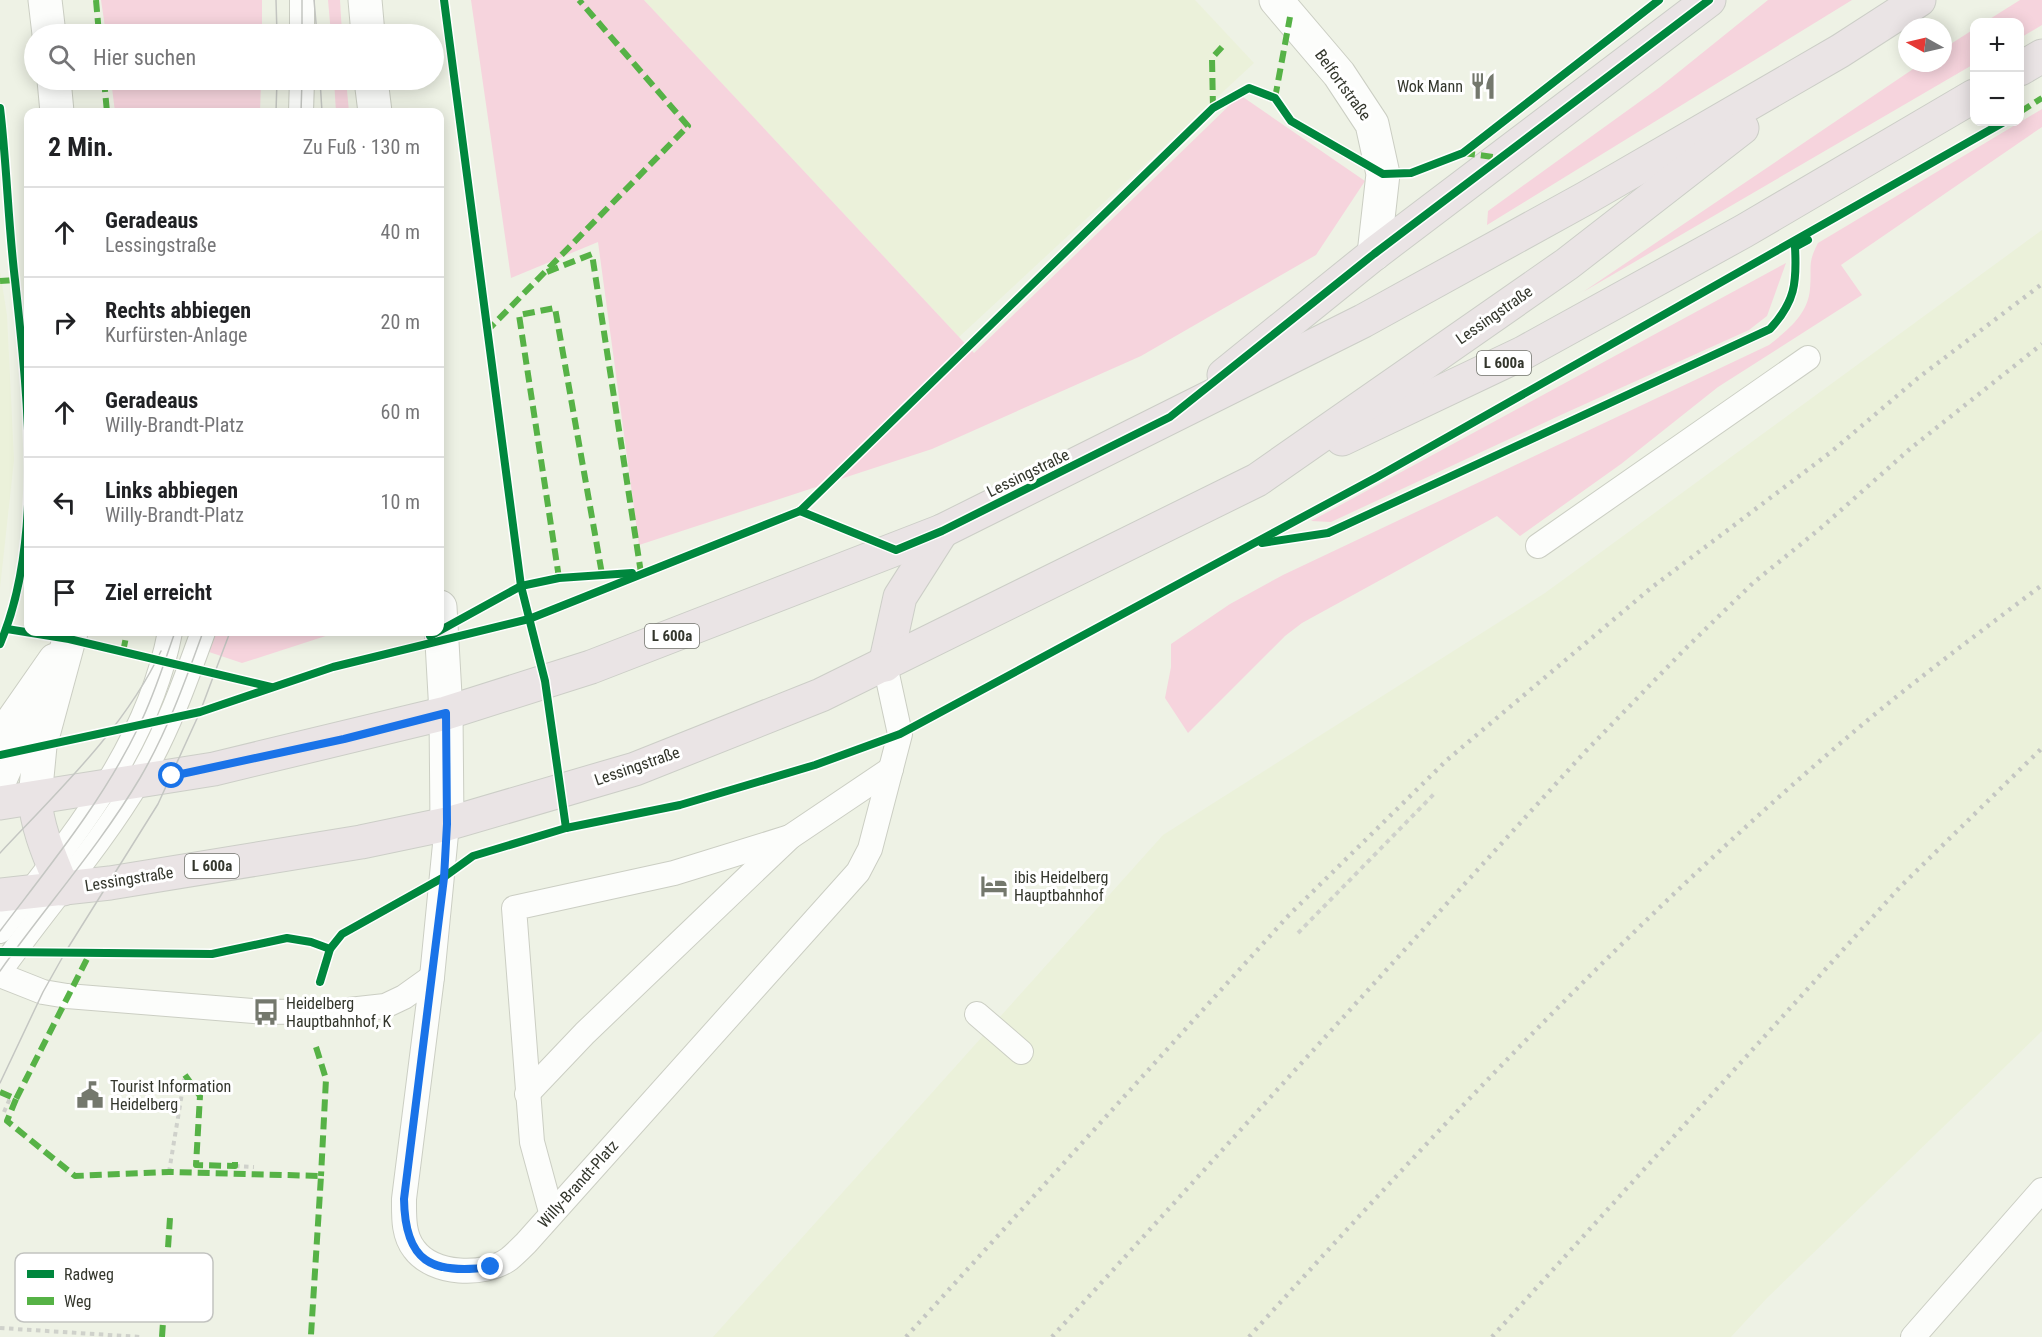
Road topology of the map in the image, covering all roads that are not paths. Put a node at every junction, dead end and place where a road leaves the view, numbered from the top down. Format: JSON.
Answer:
{"nodes":[{"id":1,"x":45,"y":0,"type":"edge"},
{"id":2,"x":302,"y":0,"type":"edge"},
{"id":3,"x":365,"y":0,"type":"edge"},
{"id":4,"x":1276,"y":0,"type":"edge"},
{"id":5,"x":1709,"y":0,"type":"edge"},
{"id":6,"x":1919,"y":0,"type":"edge"},
{"id":7,"x":48,"y":24,"type":"edge"},
{"id":8,"x":302,"y":24,"type":"edge"},
{"id":9,"x":367,"y":24,"type":"edge"},
{"id":10,"x":1840,"y":51,"type":"junction"},
{"id":11,"x":2042,"y":56,"type":"edge"},
{"id":12,"x":2024,"y":66,"type":"edge"},
{"id":13,"x":55,"y":90,"type":"edge"},
{"id":14,"x":302,"y":90,"type":"edge"},
{"id":15,"x":372,"y":90,"type":"edge"},
{"id":16,"x":1970,"y":98,"type":"edge"},
{"id":17,"x":57,"y":108,"type":"edge"},
{"id":18,"x":301,"y":108,"type":"edge"},
{"id":19,"x":374,"y":108,"type":"edge"},
{"id":20,"x":1374,"y":254,"type":"junction"},
{"id":21,"x":1808,"y":358,"type":"dead end"},
{"id":22,"x":1170,"y":417,"type":"junction"},
{"id":23,"x":1257,"y":480,"type":"junction"},
{"id":24,"x":942,"y":531,"type":"junction"},
{"id":25,"x":1538,"y":546,"type":"dead end"},
{"id":26,"x":69,"y":636,"type":"edge"},
{"id":27,"x":70,"y":636,"type":"edge"},
{"id":28,"x":70,"y":636,"type":"edge"},
{"id":29,"x":169,"y":636,"type":"edge"},
{"id":30,"x":201,"y":636,"type":"edge"},
{"id":31,"x":442,"y":636,"type":"edge"},
{"id":32,"x":885,"y":665,"type":"junction"},
{"id":33,"x":446,"y":713,"type":"junction"},
{"id":34,"x":0,"y":739,"type":"edge"},
{"id":35,"x":891,"y":769,"type":"junction"},
{"id":36,"x":146,"y":779,"type":"junction"},
{"id":37,"x":106,"y":787,"type":"junction"},
{"id":38,"x":0,"y":791,"type":"edge"},
{"id":39,"x":35,"y":798,"type":"junction"},
{"id":40,"x":0,"y":803,"type":"edge"},
{"id":41,"x":447,"y":824,"type":"junction"},
{"id":42,"x":790,"y":837,"type":"junction"},
{"id":43,"x":58,"y":875,"type":"junction"},
{"id":44,"x":15,"y":894,"type":"edge"},
{"id":45,"x":0,"y":931,"type":"edge"},
{"id":46,"x":0,"y":971,"type":"edge"},
{"id":47,"x":0,"y":975,"type":"edge"},
{"id":48,"x":432,"y":977,"type":"junction"},
{"id":49,"x":977,"y":1014,"type":"dead end"},
{"id":50,"x":1021,"y":1052,"type":"dead end"},
{"id":51,"x":527,"y":1095,"type":"junction"},
{"id":52,"x":2042,"y":1190,"type":"edge"},
{"id":53,"x":551,"y":1212,"type":"junction"},
{"id":54,"x":1913,"y":1337,"type":"edge"}],
"edges":[{"from":1,"to":7,"type":"main road"},
{"from":2,"to":8,"type":"lane"},
{"from":3,"to":9,"type":"main road"},
{"from":4,"to":20,"type":"main road","name":"Belfortstraße"},
{"from":5,"to":20,"type":"main road"},
{"from":6,"to":10,"type":"main road","name":"Lessingstraße"},
{"from":10,"to":22,"type":"main road","name":"Lessingstraße"},
{"from":10,"to":23,"type":"main road","name":"Lessingstraße"},
{"from":11,"to":12,"type":"main road"},
{"from":13,"to":17,"type":"main road"},
{"from":14,"to":18,"type":"lane"},
{"from":15,"to":19,"type":"main road"},
{"from":16,"to":23,"type":"main road","number":"L 600a"},
{"from":20,"to":22,"type":"main road"},
{"from":21,"to":25,"type":"lane"},
{"from":22,"to":24,"type":"main road","name":"Lessingstraße"},
{"from":23,"to":32,"type":"main road","name":"Lessingstraße","number":"L 600a"},
{"from":24,"to":32,"type":"main road"},
{"from":24,"to":33,"type":"main road","name":"Lessingstraße","number":"L 600a"},
{"from":26,"to":34,"type":"main road"},
{"from":27,"to":38,"type":"lane"},
{"from":28,"to":39,"type":"main road"},
{"from":29,"to":37,"type":"lane"},
{"from":30,"to":36,"type":"lane"},
{"from":31,"to":33,"type":"main road"},
{"from":32,"to":35,"type":"lane","name":"Willy-Brandt-Platz"},
{"from":32,"to":41,"type":"main road","name":"Lessingstraße","number":"L 600a"},
{"from":33,"to":36,"type":"main road","name":"Lessingstraße","number":"L 600a"},
{"from":33,"to":41,"type":"main road"},
{"from":35,"to":42,"type":"lane"},
{"from":35,"to":53,"type":"lane","name":"Willy-Brandt-Platz"},
{"from":36,"to":37,"type":"main road","name":"Lessingstraße"},
{"from":36,"to":43,"type":"lane"},
{"from":37,"to":39,"type":"main road","name":"Lessingstraße"},
{"from":37,"to":43,"type":"lane"},
{"from":39,"to":40,"type":"main road","name":"Lessingstraße"},
{"from":39,"to":43,"type":"main road"},
{"from":41,"to":43,"type":"main road","name":"Lessingstraße","number":"L 600a"},
{"from":41,"to":48,"type":"lane","name":"Willy-Brandt-Platz"},
{"from":42,"to":51,"type":"lane"},
{"from":42,"to":51,"type":"lane"},
{"from":43,"to":44,"type":"main road","name":"Lessingstraße","number":"L 600a"},
{"from":43,"to":46,"type":"lane"},
{"from":44,"to":45,"type":"lane"},
{"from":47,"to":48,"type":"lane"},
{"from":48,"to":53,"type":"lane","name":"Willy-Brandt-Platz"},
{"from":49,"to":50,"type":"lane"},
{"from":51,"to":53,"type":"lane"},
{"from":52,"to":54,"type":"lane"}]}
